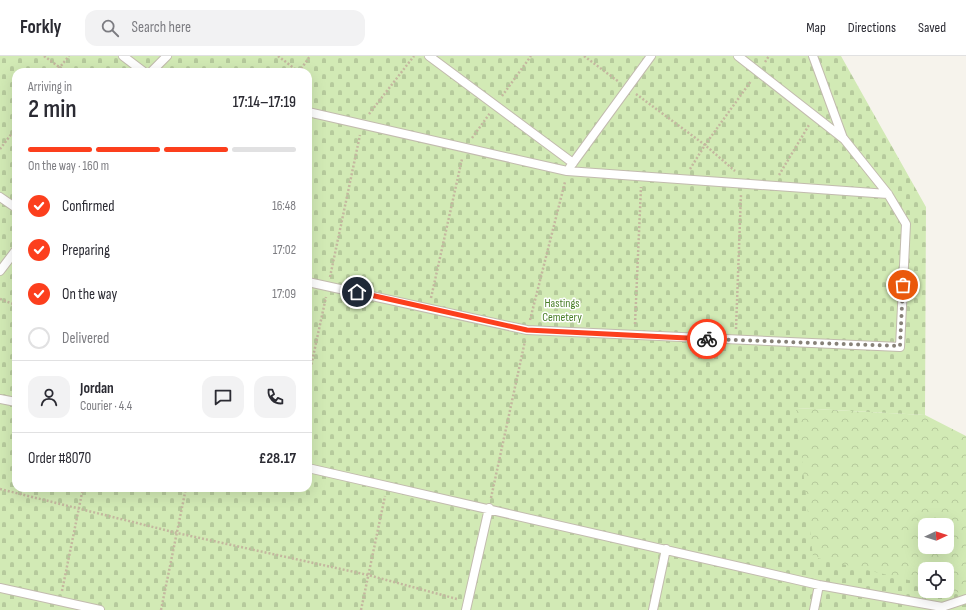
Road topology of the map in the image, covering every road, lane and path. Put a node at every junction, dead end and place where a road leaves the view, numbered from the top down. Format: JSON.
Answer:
{"nodes":[{"id":1,"x":44,"y":56,"type":"edge"},
{"id":2,"x":69,"y":56,"type":"edge"},
{"id":3,"x":123,"y":56,"type":"edge"},
{"id":4,"x":167,"y":56,"type":"edge"},
{"id":5,"x":278,"y":56,"type":"edge"},
{"id":6,"x":310,"y":56,"type":"edge"},
{"id":7,"x":414,"y":56,"type":"edge"},
{"id":8,"x":429,"y":56,"type":"edge"},
{"id":9,"x":531,"y":56,"type":"edge"},
{"id":10,"x":584,"y":56,"type":"edge"},
{"id":11,"x":651,"y":56,"type":"edge"},
{"id":12,"x":738,"y":56,"type":"edge"},
{"id":13,"x":769,"y":56,"type":"edge"},
{"id":14,"x":813,"y":56,"type":"edge"},
{"id":15,"x":60,"y":68,"type":"joint"},
{"id":16,"x":139,"y":68,"type":"edge"},
{"id":17,"x":155,"y":68,"type":"edge"},
{"id":18,"x":294,"y":68,"type":"edge"},
{"id":19,"x":302,"y":68,"type":"edge"},
{"id":20,"x":759,"y":71,"type":"junction"},
{"id":21,"x":628,"y":88,"type":"junction"},
{"id":22,"x":495,"y":106,"type":"junction"},
{"id":23,"x":312,"y":113,"type":"edge"},
{"id":24,"x":814,"y":116,"type":"junction"},
{"id":25,"x":362,"y":124,"type":"junction"},
{"id":26,"x":12,"y":134,"type":"edge"},
{"id":27,"x":844,"y":139,"type":"junction"},
{"id":28,"x":705,"y":145,"type":"junction"},
{"id":29,"x":464,"y":148,"type":"junction"},
{"id":30,"x":0,"y":150,"type":"edge"},
{"id":31,"x":573,"y":163,"type":"junction"},
{"id":32,"x":567,"y":171,"type":"junction"},
{"id":33,"x":641,"y":177,"type":"junction"},
{"id":34,"x":684,"y":180,"type":"junction"},
{"id":35,"x":741,"y":184,"type":"junction"},
{"id":36,"x":751,"y":184,"type":"junction"},
{"id":37,"x":772,"y":186,"type":"junction"},
{"id":38,"x":888,"y":194,"type":"junction"},
{"id":39,"x":0,"y":197,"type":"edge"},
{"id":40,"x":12,"y":205,"type":"edge"},
{"id":41,"x":12,"y":255,"type":"edge"},
{"id":42,"x":0,"y":271,"type":"edge"},
{"id":43,"x":312,"y":283,"type":"edge"},
{"id":44,"x":328,"y":286,"type":"junction"},
{"id":45,"x":0,"y":299,"type":"edge"},
{"id":46,"x":12,"y":304,"type":"edge"},
{"id":47,"x":428,"y":309,"type":"junction"},
{"id":48,"x":527,"y":330,"type":"junction"},
{"id":49,"x":634,"y":336,"type":"junction"},
{"id":50,"x":735,"y":340,"type":"junction"},
{"id":51,"x":312,"y":360,"type":"edge"},
{"id":52,"x":0,"y":398,"type":"edge"},
{"id":53,"x":12,"y":401,"type":"edge"},
{"id":54,"x":312,"y":469,"type":"edge"},
{"id":55,"x":387,"y":486,"type":"junction"},
{"id":56,"x":0,"y":489,"type":"edge"},
{"id":57,"x":82,"y":492,"type":"edge"},
{"id":58,"x":185,"y":492,"type":"edge"},
{"id":59,"x":489,"y":508,"type":"junction"},
{"id":60,"x":79,"y":509,"type":"junction"},
{"id":61,"x":177,"y":533,"type":"junction"},
{"id":62,"x":666,"y":549,"type":"junction"},
{"id":63,"x":368,"y":575,"type":"junction"},
{"id":64,"x":820,"y":584,"type":"junction"},
{"id":65,"x":0,"y":588,"type":"edge"},
{"id":66,"x":966,"y":599,"type":"edge"},
{"id":67,"x":60,"y":601,"type":"junction"},
{"id":68,"x":467,"y":606,"type":"edge"},
{"id":69,"x":100,"y":610,"type":"edge"},
{"id":70,"x":161,"y":610,"type":"edge"},
{"id":71,"x":361,"y":610,"type":"edge"},
{"id":72,"x":653,"y":610,"type":"edge"},
{"id":73,"x":814,"y":610,"type":"edge"}],
"edges":[{"from":1,"to":15,"type":"path"},
{"from":2,"to":15,"type":"path"},
{"from":3,"to":16,"type":"lane"},
{"from":4,"to":17,"type":"lane"},
{"from":5,"to":18,"type":"path"},
{"from":6,"to":19,"type":"path"},
{"from":7,"to":25,"type":"path"},
{"from":8,"to":22,"type":"lane"},
{"from":9,"to":22,"type":"path"},
{"from":10,"to":21,"type":"path"},
{"from":11,"to":21,"type":"lane"},
{"from":12,"to":20,"type":"lane"},
{"from":13,"to":20,"type":"path"},
{"from":14,"to":27,"type":"lane"},
{"from":20,"to":24,"type":"lane"},
{"from":20,"to":28,"type":"path"},
{"from":21,"to":28,"type":"path"},
{"from":21,"to":31,"type":"lane"},
{"from":22,"to":29,"type":"path"},
{"from":22,"to":31,"type":"lane"},
{"from":23,"to":25,"type":"lane"},
{"from":24,"to":27,"type":"lane"},
{"from":24,"to":37,"type":"path"},
{"from":25,"to":29,"type":"lane"},
{"from":25,"to":44,"type":"path"},
{"from":26,"to":30,"type":"path"},
{"from":27,"to":38,"type":"lane"},
{"from":28,"to":34,"type":"path"},
{"from":28,"to":36,"type":"path"},
{"from":29,"to":32,"type":"lane"},
{"from":29,"to":47,"type":"path"},
{"from":31,"to":32,"type":"lane"},
{"from":32,"to":33,"type":"lane"},
{"from":32,"to":48,"type":"path"},
{"from":33,"to":34,"type":"lane"},
{"from":33,"to":49,"type":"path"},
{"from":34,"to":35,"type":"lane"},
{"from":35,"to":36,"type":"lane"},
{"from":35,"to":50,"type":"path"},
{"from":36,"to":37,"type":"lane"},
{"from":37,"to":38,"type":"lane"},
{"from":38,"to":50,"type":"lane"},
{"from":39,"to":40,"type":"lane"},
{"from":41,"to":42,"type":"lane"},
{"from":43,"to":44,"type":"lane"},
{"from":44,"to":47,"type":"lane"},
{"from":44,"to":51,"type":"path"},
{"from":45,"to":46,"type":"path"},
{"from":47,"to":48,"type":"lane"},
{"from":48,"to":49,"type":"lane"},
{"from":48,"to":59,"type":"path"},
{"from":49,"to":50,"type":"lane"},
{"from":52,"to":53,"type":"lane"},
{"from":54,"to":55,"type":"lane"},
{"from":55,"to":59,"type":"lane"},
{"from":55,"to":63,"type":"path"},
{"from":56,"to":60,"type":"path"},
{"from":57,"to":60,"type":"path"},
{"from":58,"to":61,"type":"path"},
{"from":59,"to":62,"type":"lane"},
{"from":59,"to":68,"type":"lane"},
{"from":60,"to":61,"type":"path"},
{"from":60,"to":67,"type":"path"},
{"from":61,"to":63,"type":"path"},
{"from":61,"to":70,"type":"path"},
{"from":62,"to":64,"type":"lane"},
{"from":62,"to":72,"type":"lane"},
{"from":63,"to":68,"type":"path"},
{"from":63,"to":71,"type":"path"},
{"from":64,"to":66,"type":"lane"},
{"from":64,"to":73,"type":"lane"},
{"from":65,"to":67,"type":"lane"},
{"from":67,"to":69,"type":"lane"}]}
